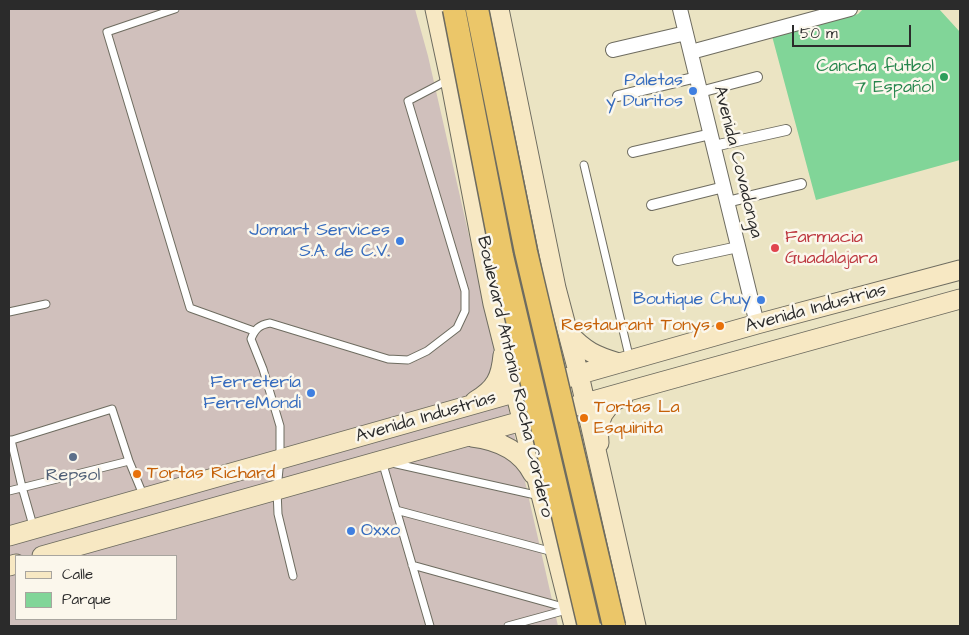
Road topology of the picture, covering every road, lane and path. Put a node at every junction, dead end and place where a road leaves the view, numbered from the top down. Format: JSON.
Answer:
{"nodes":[{"id":1,"x":174,"y":9,"type":"edge"},
{"id":2,"x":436,"y":9,"type":"edge"},
{"id":3,"x":454,"y":9,"type":"edge"},
{"id":4,"x":477,"y":9,"type":"edge"},
{"id":5,"x":499,"y":9,"type":"edge"},
{"id":6,"x":680,"y":9,"type":"edge"},
{"id":7,"x":850,"y":9,"type":"edge"},
{"id":8,"x":815,"y":13,"type":"edge"},
{"id":9,"x":686,"y":33,"type":"junction"},
{"id":10,"x":613,"y":50,"type":"dead end"},
{"id":11,"x":691,"y":52,"type":"junction"},
{"id":12,"x":697,"y":77,"type":"junction"},
{"id":13,"x":757,"y":77,"type":"dead end"},
{"id":14,"x":450,"y":79,"type":"junction"},
{"id":15,"x":700,"y":92,"type":"junction"},
{"id":16,"x":618,"y":96,"type":"dead end"},
{"id":17,"x":786,"y":130,"type":"dead end"},
{"id":18,"x":712,"y":140,"type":"junction"},
{"id":19,"x":633,"y":152,"type":"dead end"},
{"id":20,"x":584,"y":165,"type":"dead end"},
{"id":21,"x":801,"y":184,"type":"dead end"},
{"id":22,"x":724,"y":187,"type":"junction"},
{"id":23,"x":728,"y":202,"type":"junction"},
{"id":24,"x":652,"y":205,"type":"dead end"},
{"id":25,"x":738,"y":247,"type":"junction"},
{"id":26,"x":678,"y":260,"type":"dead end"},
{"id":27,"x":960,"y":270,"type":"edge"},
{"id":28,"x":556,"y":288,"type":"junction"},
{"id":29,"x":960,"y":299,"type":"edge"},
{"id":30,"x":46,"y":304,"type":"dead end"},
{"id":31,"x":493,"y":304,"type":"junction"},
{"id":32,"x":9,"y":312,"type":"edge"},
{"id":33,"x":757,"y":324,"type":"junction"},
{"id":34,"x":254,"y":331,"type":"junction"},
{"id":35,"x":567,"y":332,"type":"junction"},
{"id":36,"x":504,"y":348,"type":"junction"},
{"id":37,"x":624,"y":362,"type":"junction"},
{"id":38,"x":578,"y":376,"type":"junction"},
{"id":39,"x":639,"y":388,"type":"junction"},
{"id":40,"x":515,"y":392,"type":"junction"},
{"id":41,"x":585,"y":403,"type":"junction"},
{"id":42,"x":466,"y":406,"type":"junction"},
{"id":43,"x":522,"y":421,"type":"junction"},
{"id":44,"x":10,"y":440,"type":"edge"},
{"id":45,"x":456,"y":440,"type":"junction"},
{"id":46,"x":280,"y":459,"type":"junction"},
{"id":47,"x":382,"y":460,"type":"junction"},
{"id":48,"x":129,"y":461,"type":"junction"},
{"id":49,"x":599,"y":464,"type":"junction"},
{"id":50,"x":22,"y":487,"type":"junction"},
{"id":51,"x":277,"y":490,"type":"junction"},
{"id":52,"x":540,"y":490,"type":"junction"},
{"id":53,"x":9,"y":491,"type":"edge"},
{"id":54,"x":144,"y":498,"type":"junction"},
{"id":55,"x":396,"y":510,"type":"junction"},
{"id":56,"x":34,"y":528,"type":"junction"},
{"id":57,"x":9,"y":536,"type":"edge"},
{"id":58,"x":556,"y":553,"type":"junction"},
{"id":59,"x":46,"y":555,"type":"edge"},
{"id":60,"x":412,"y":564,"type":"junction"},
{"id":61,"x":293,"y":576,"type":"dead end"},
{"id":62,"x":572,"y":617,"type":"edge"},
{"id":63,"x":430,"y":626,"type":"edge"},
{"id":64,"x":508,"y":626,"type":"edge"},
{"id":65,"x":589,"y":626,"type":"edge"},
{"id":66,"x":614,"y":626,"type":"edge"},
{"id":67,"x":636,"y":626,"type":"edge"}],
"edges":[{"from":1,"to":34,"type":"lane"},
{"from":2,"to":14,"type":"main road","name":"Boulevard Antonio Rocha Cordero"},
{"from":3,"to":65,"type":"highway","name":"Boulevard Antonio Rocha Cordero","bridge":true},
{"from":4,"to":66,"type":"highway","bridge":true},
{"from":5,"to":28,"type":"main road"},
{"from":6,"to":9,"type":"street","name":"Avenida Covadonga"},
{"from":7,"to":8,"type":"street"},
{"from":8,"to":11,"type":"street"},
{"from":9,"to":10,"type":"street"},
{"from":9,"to":11,"type":"street","name":"Avenida Covadonga"},
{"from":11,"to":12,"type":"street","name":"Avenida Covadonga"},
{"from":12,"to":15,"type":"street","name":"Avenida Covadonga"},
{"from":12,"to":16,"type":"street"},
{"from":13,"to":15,"type":"street"},
{"from":14,"to":31,"type":"main road","name":"Boulevard Antonio Rocha Cordero"},
{"from":14,"to":34,"type":"lane"},
{"from":15,"to":18,"type":"street","name":"Avenida Covadonga"},
{"from":17,"to":18,"type":"street"},
{"from":18,"to":19,"type":"street"},
{"from":18,"to":22,"type":"street","name":"Avenida Covadonga"},
{"from":20,"to":37,"type":"lane"},
{"from":21,"to":23,"type":"street"},
{"from":22,"to":23,"type":"street","name":"Avenida Covadonga"},
{"from":22,"to":24,"type":"street"},
{"from":23,"to":25,"type":"street","name":"Avenida Covadonga"},
{"from":25,"to":26,"type":"street"},
{"from":25,"to":33,"type":"street","name":"Avenida Covadonga"},
{"from":27,"to":33,"type":"main road","name":"Avenida Industrias"},
{"from":28,"to":31,"type":"main road"},
{"from":28,"to":35,"type":"main road"},
{"from":29,"to":39,"type":"main road","name":"Avenida Industrias"},
{"from":30,"to":32,"type":"lane"},
{"from":31,"to":36,"type":"main road","name":"Boulevard Antonio Rocha Cordero"},
{"from":33,"to":37,"type":"main road","name":"Avenida Industrias"},
{"from":34,"to":46,"type":"lane"},
{"from":35,"to":37,"type":"main road"},
{"from":35,"to":38,"type":"main road"},
{"from":36,"to":40,"type":"main road","name":"Boulevard Antonio Rocha Cordero"},
{"from":36,"to":42,"type":"main road"},
{"from":37,"to":38,"type":"main road","name":"Avenida Industrias"},
{"from":38,"to":40,"type":"main road","name":"Avenida Industrias"},
{"from":38,"to":41,"type":"main road"},
{"from":39,"to":41,"type":"main road","name":"Avenida Industrias"},
{"from":39,"to":49,"type":"main road"},
{"from":40,"to":42,"type":"main road","name":"Avenida Industrias"},
{"from":40,"to":43,"type":"main road","name":"Boulevard Antonio Rocha Cordero"},
{"from":41,"to":43,"type":"main road","name":"Avenida Industrias"},
{"from":41,"to":49,"type":"main road"},
{"from":42,"to":46,"type":"main road","name":"Avenida Industrias"},
{"from":43,"to":45,"type":"main road","name":"Avenida Industrias"},
{"from":43,"to":52,"type":"main road","name":"Boulevard Antonio Rocha Cordero"},
{"from":44,"to":48,"type":"lane"},
{"from":44,"to":50,"type":"lane"},
{"from":45,"to":47,"type":"main road","name":"Avenida Industrias"},
{"from":45,"to":52,"type":"main road"},
{"from":46,"to":51,"type":"lane"},
{"from":46,"to":54,"type":"main road","name":"Avenida Industrias"},
{"from":47,"to":51,"type":"main road","name":"Avenida Industrias"},
{"from":47,"to":52,"type":"lane"},
{"from":47,"to":55,"type":"lane"},
{"from":48,"to":50,"type":"lane"},
{"from":48,"to":54,"type":"lane"},
{"from":49,"to":52,"type":"main road"},
{"from":49,"to":67,"type":"main road"},
{"from":50,"to":53,"type":"lane"},
{"from":50,"to":56,"type":"lane"},
{"from":51,"to":59,"type":"main road","name":"Avenida Industrias"},
{"from":51,"to":61,"type":"lane"},
{"from":52,"to":58,"type":"main road","name":"Boulevard Antonio Rocha Cordero"},
{"from":54,"to":56,"type":"main road","name":"Avenida Industrias"},
{"from":55,"to":58,"type":"lane"},
{"from":55,"to":60,"type":"lane"},
{"from":56,"to":57,"type":"main road","name":"Avenida Industrias"},
{"from":58,"to":62,"type":"main road","name":"Boulevard Antonio Rocha Cordero"},
{"from":60,"to":62,"type":"lane"},
{"from":60,"to":63,"type":"lane"},
{"from":62,"to":64,"type":"lane"}]}
